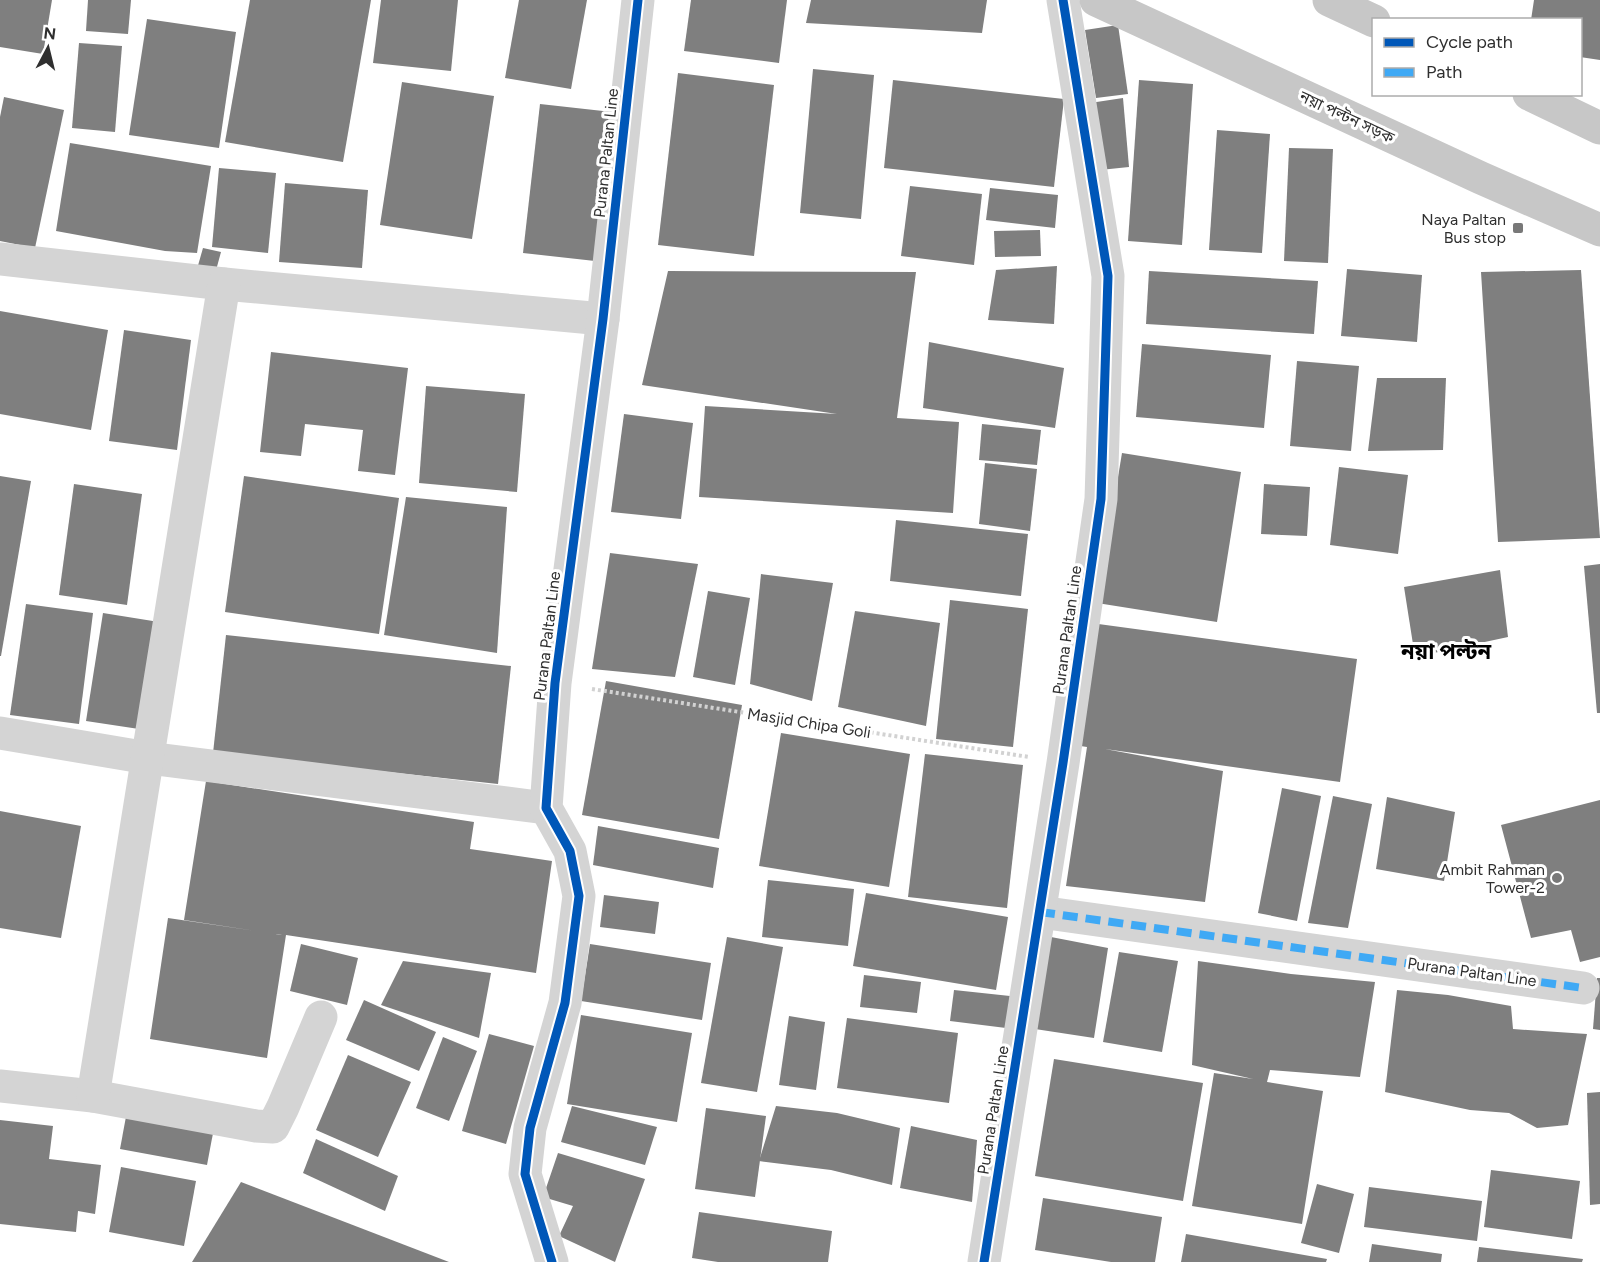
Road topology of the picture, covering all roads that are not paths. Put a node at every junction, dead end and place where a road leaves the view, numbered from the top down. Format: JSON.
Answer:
{"nodes":[{"id":1,"x":638,"y":0,"type":"edge"},
{"id":2,"x":1063,"y":0,"type":"edge"},
{"id":3,"x":1096,"y":0,"type":"edge"},
{"id":4,"x":1329,"y":0,"type":"edge"},
{"id":5,"x":1372,"y":20,"type":"edge"},
{"id":6,"x":1532,"y":96,"type":"edge"},
{"id":7,"x":1600,"y":128,"type":"edge"},
{"id":8,"x":1600,"y":230,"type":"edge"},
{"id":9,"x":0,"y":259,"type":"edge"},
{"id":10,"x":224,"y":284,"type":"junction"},
{"id":11,"x":603,"y":319,"type":"junction"},
{"id":12,"x":0,"y":733,"type":"edge"},
{"id":13,"x":148,"y":758,"type":"junction"},
{"id":14,"x":546,"y":808,"type":"junction"},
{"id":15,"x":1040,"y":912,"type":"junction"},
{"id":16,"x":1583,"y":988,"type":"dead end"},
{"id":17,"x":321,"y":1017,"type":"dead end"},
{"id":18,"x":0,"y":1086,"type":"edge"},
{"id":19,"x":93,"y":1096,"type":"junction"},
{"id":20,"x":552,"y":1262,"type":"edge"},
{"id":21,"x":984,"y":1262,"type":"edge"}],
"edges":[{"from":1,"to":11,"type":"street","name":"Purana Paltan Line"},
{"from":2,"to":15,"type":"street","name":"Purana Paltan Line"},
{"from":3,"to":8,"type":"main road","name":"নয়া পল্টন সড়ক"},
{"from":4,"to":5,"type":"main road"},
{"from":6,"to":7,"type":"main road"},
{"from":9,"to":10,"type":"street"},
{"from":10,"to":11,"type":"street"},
{"from":10,"to":13,"type":"street"},
{"from":11,"to":14,"type":"street","name":"Purana Paltan Line"},
{"from":12,"to":13,"type":"street"},
{"from":13,"to":14,"type":"street"},
{"from":13,"to":19,"type":"street"},
{"from":14,"to":20,"type":"street"},
{"from":15,"to":16,"type":"street","name":"Purana Paltan Line"},
{"from":15,"to":21,"type":"street","name":"Purana Paltan Line"},
{"from":17,"to":19,"type":"street"},
{"from":18,"to":19,"type":"street"}]}
